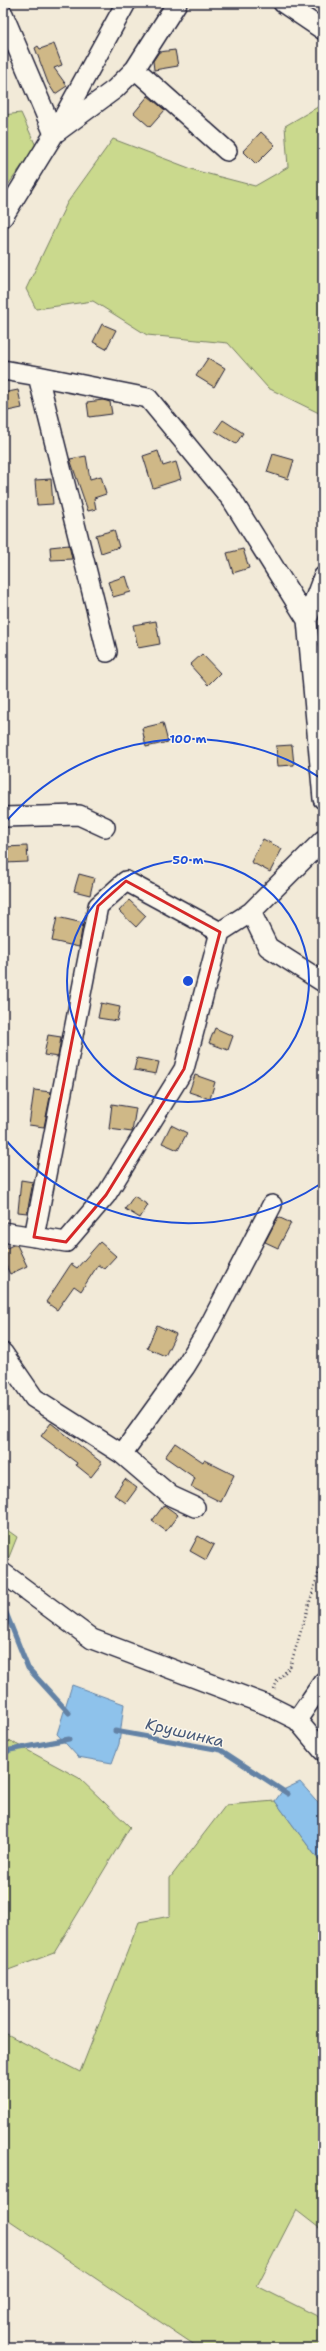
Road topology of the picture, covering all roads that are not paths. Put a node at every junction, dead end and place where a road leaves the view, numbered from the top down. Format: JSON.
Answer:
{"nodes":[{"id":1,"x":126,"y":3,"type":"edge"},
{"id":2,"x":177,"y":3,"type":"edge"},
{"id":3,"x":283,"y":3,"type":"edge"},
{"id":4,"x":3,"y":14,"type":"edge"},
{"id":5,"x":323,"y":30,"type":"edge"},
{"id":6,"x":135,"y":69,"type":"junction"},
{"id":7,"x":54,"y":134,"type":"junction"},
{"id":8,"x":227,"y":151,"type":"dead end"},
{"id":9,"x":3,"y":217,"type":"edge"},
{"id":10,"x":3,"y":370,"type":"edge"},
{"id":11,"x":38,"y":376,"type":"junction"},
{"id":12,"x":323,"y":577,"type":"edge"},
{"id":13,"x":307,"y":620,"type":"junction"},
{"id":14,"x":108,"y":652,"type":"dead end"},
{"id":15,"x":323,"y":799,"type":"edge"},
{"id":16,"x":3,"y":817,"type":"edge"},
{"id":17,"x":104,"y":827,"type":"dead end"},
{"id":18,"x":323,"y":840,"type":"edge"},
{"id":19,"x":252,"y":912,"type":"junction"},
{"id":20,"x":220,"y":932,"type":"junction"},
{"id":21,"x":323,"y":982,"type":"edge"},
{"id":22,"x":272,"y":1205,"type":"dead end"},
{"id":23,"x":3,"y":1232,"type":"edge"},
{"id":24,"x":34,"y":1237,"type":"junction"},
{"id":25,"x":3,"y":1354,"type":"edge"},
{"id":26,"x":122,"y":1454,"type":"junction"},
{"id":27,"x":195,"y":1507,"type":"dead end"},
{"id":28,"x":3,"y":1573,"type":"edge"},
{"id":29,"x":323,"y":1682,"type":"edge"},
{"id":30,"x":297,"y":1720,"type":"junction"},
{"id":31,"x":323,"y":1751,"type":"edge"}],
"edges":[{"from":1,"to":7,"type":"street"},
{"from":2,"to":6,"type":"street"},
{"from":3,"to":5,"type":"street"},
{"from":4,"to":7,"type":"street"},
{"from":6,"to":7,"type":"street"},
{"from":6,"to":8,"type":"street"},
{"from":7,"to":9,"type":"street"},
{"from":10,"to":11,"type":"street"},
{"from":11,"to":13,"type":"street"},
{"from":11,"to":14,"type":"street"},
{"from":12,"to":13,"type":"street"},
{"from":13,"to":15,"type":"street"},
{"from":16,"to":17,"type":"street"},
{"from":18,"to":19,"type":"street"},
{"from":19,"to":20,"type":"street"},
{"from":19,"to":21,"type":"street"},
{"from":20,"to":24,"type":"street"},
{"from":20,"to":24,"type":"street"},
{"from":22,"to":26,"type":"street"},
{"from":23,"to":24,"type":"street"},
{"from":25,"to":26,"type":"street"},
{"from":26,"to":27,"type":"street"},
{"from":28,"to":30,"type":"street"},
{"from":29,"to":30,"type":"street"},
{"from":30,"to":31,"type":"street"}]}
